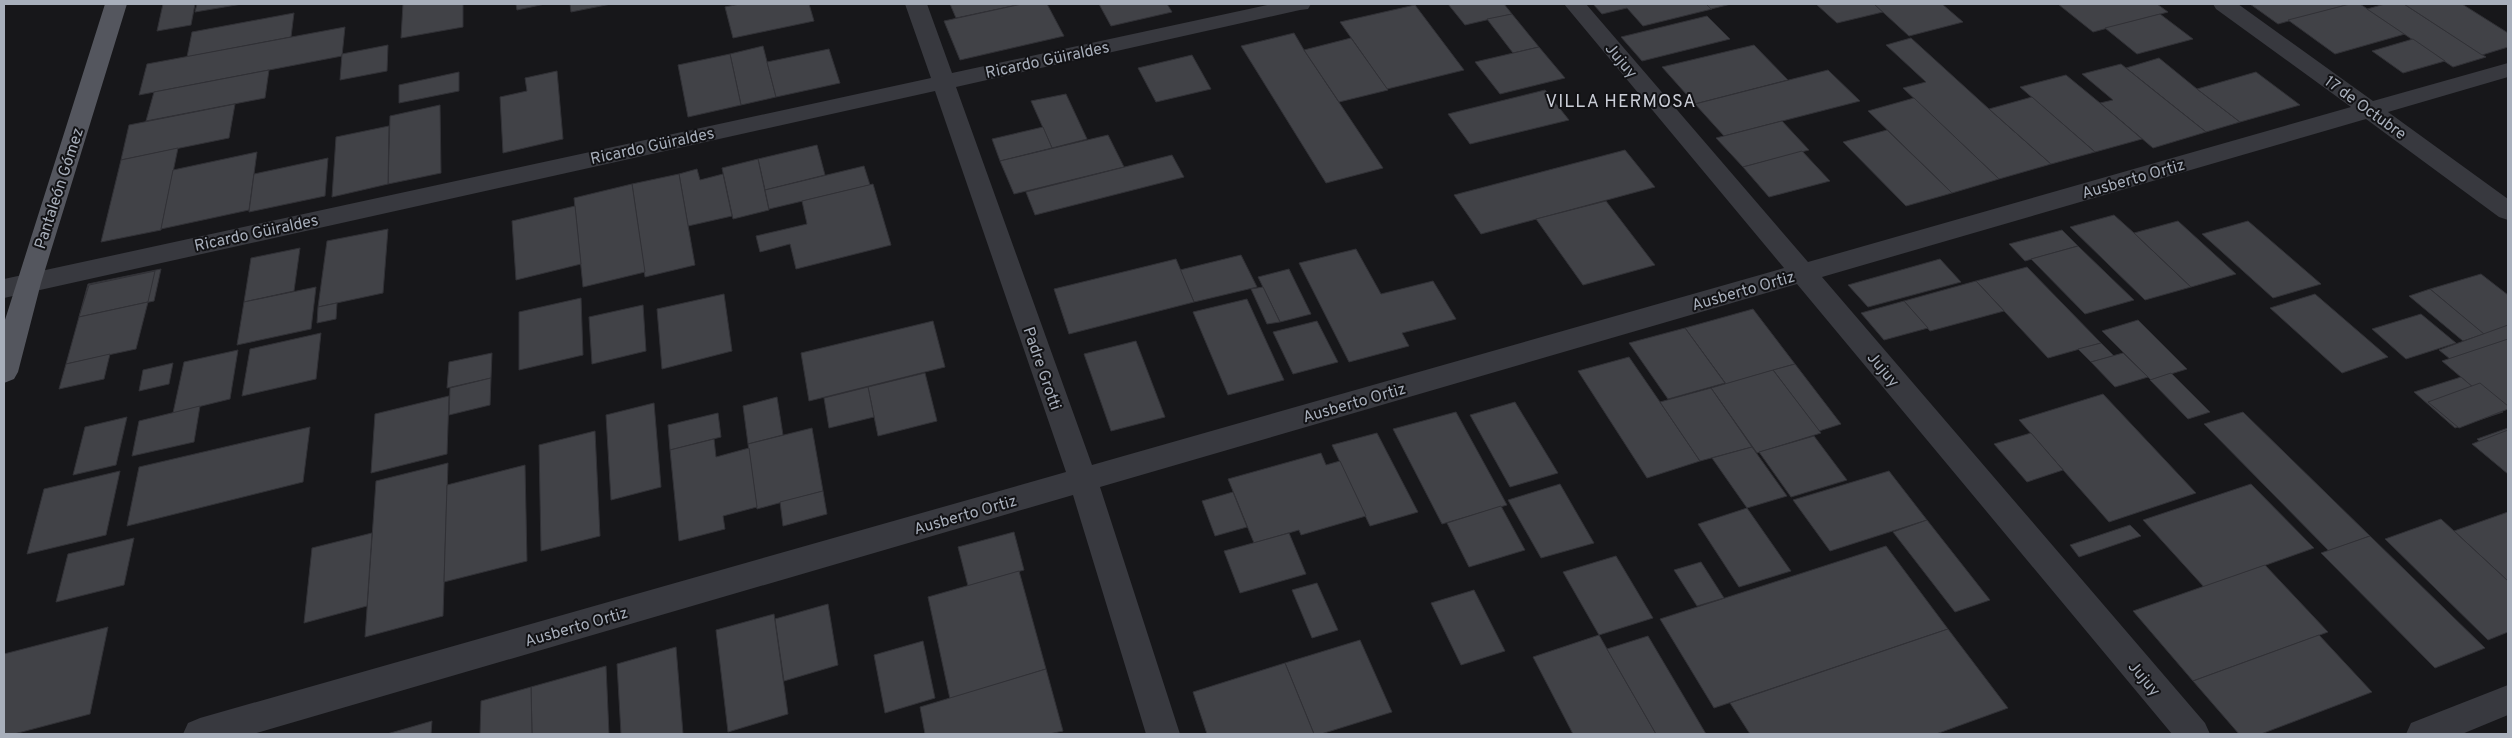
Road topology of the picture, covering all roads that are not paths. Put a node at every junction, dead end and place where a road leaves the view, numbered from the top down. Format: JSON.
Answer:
{"nodes":[{"id":1,"x":116,"y":4,"type":"edge"},
{"id":2,"x":916,"y":4,"type":"edge"},
{"id":3,"x":1300,"y":4,"type":"edge"},
{"id":4,"x":1575,"y":4,"type":"edge"},
{"id":5,"x":2224,"y":4,"type":"edge"},
{"id":6,"x":2508,"y":70,"type":"edge"},
{"id":7,"x":942,"y":81,"type":"junction"},
{"id":8,"x":2371,"y":110,"type":"junction"},
{"id":9,"x":2508,"y":211,"type":"edge"},
{"id":10,"x":1803,"y":273,"type":"junction"},
{"id":11,"x":28,"y":283,"type":"junction"},
{"id":12,"x":4,"y":288,"type":"edge"},
{"id":13,"x":4,"y":372,"type":"edge"},
{"id":14,"x":1083,"y":480,"type":"junction"},
{"id":15,"x":2508,"y":700,"type":"edge"},
{"id":16,"x":200,"y":734,"type":"edge"},
{"id":17,"x":1163,"y":734,"type":"edge"},
{"id":18,"x":2192,"y":734,"type":"edge"},
{"id":19,"x":2423,"y":734,"type":"edge"}],
"edges":[{"from":1,"to":11,"type":"main road","name":"Pantaleón Gómez"},
{"from":2,"to":7,"type":"street","name":"Padre Grotti"},
{"from":3,"to":7,"type":"street","name":"Ricardo Güiraldes"},
{"from":4,"to":10,"type":"street","name":"Jujuy"},
{"from":5,"to":8,"type":"street","name":"17 de Octubre"},
{"from":6,"to":8,"type":"street","name":"Ausberto Ortiz"},
{"from":7,"to":11,"type":"street","name":"Ricardo Güiraldes"},
{"from":7,"to":14,"type":"street","name":"Padre Grotti"},
{"from":8,"to":9,"type":"street","name":"17 de Octubre"},
{"from":8,"to":10,"type":"street","name":"Ausberto Ortiz"},
{"from":10,"to":14,"type":"street","name":"Ausberto Ortiz"},
{"from":10,"to":18,"type":"street","name":"Jujuy"},
{"from":11,"to":12,"type":"street","name":"Ricardo Güiraldes"},
{"from":11,"to":13,"type":"main road","name":"Pantaleón Gómez"},
{"from":14,"to":16,"type":"street","name":"Ausberto Ortiz"},
{"from":14,"to":17,"type":"street","name":"Padre Grotti"},
{"from":15,"to":19,"type":"street"}]}
